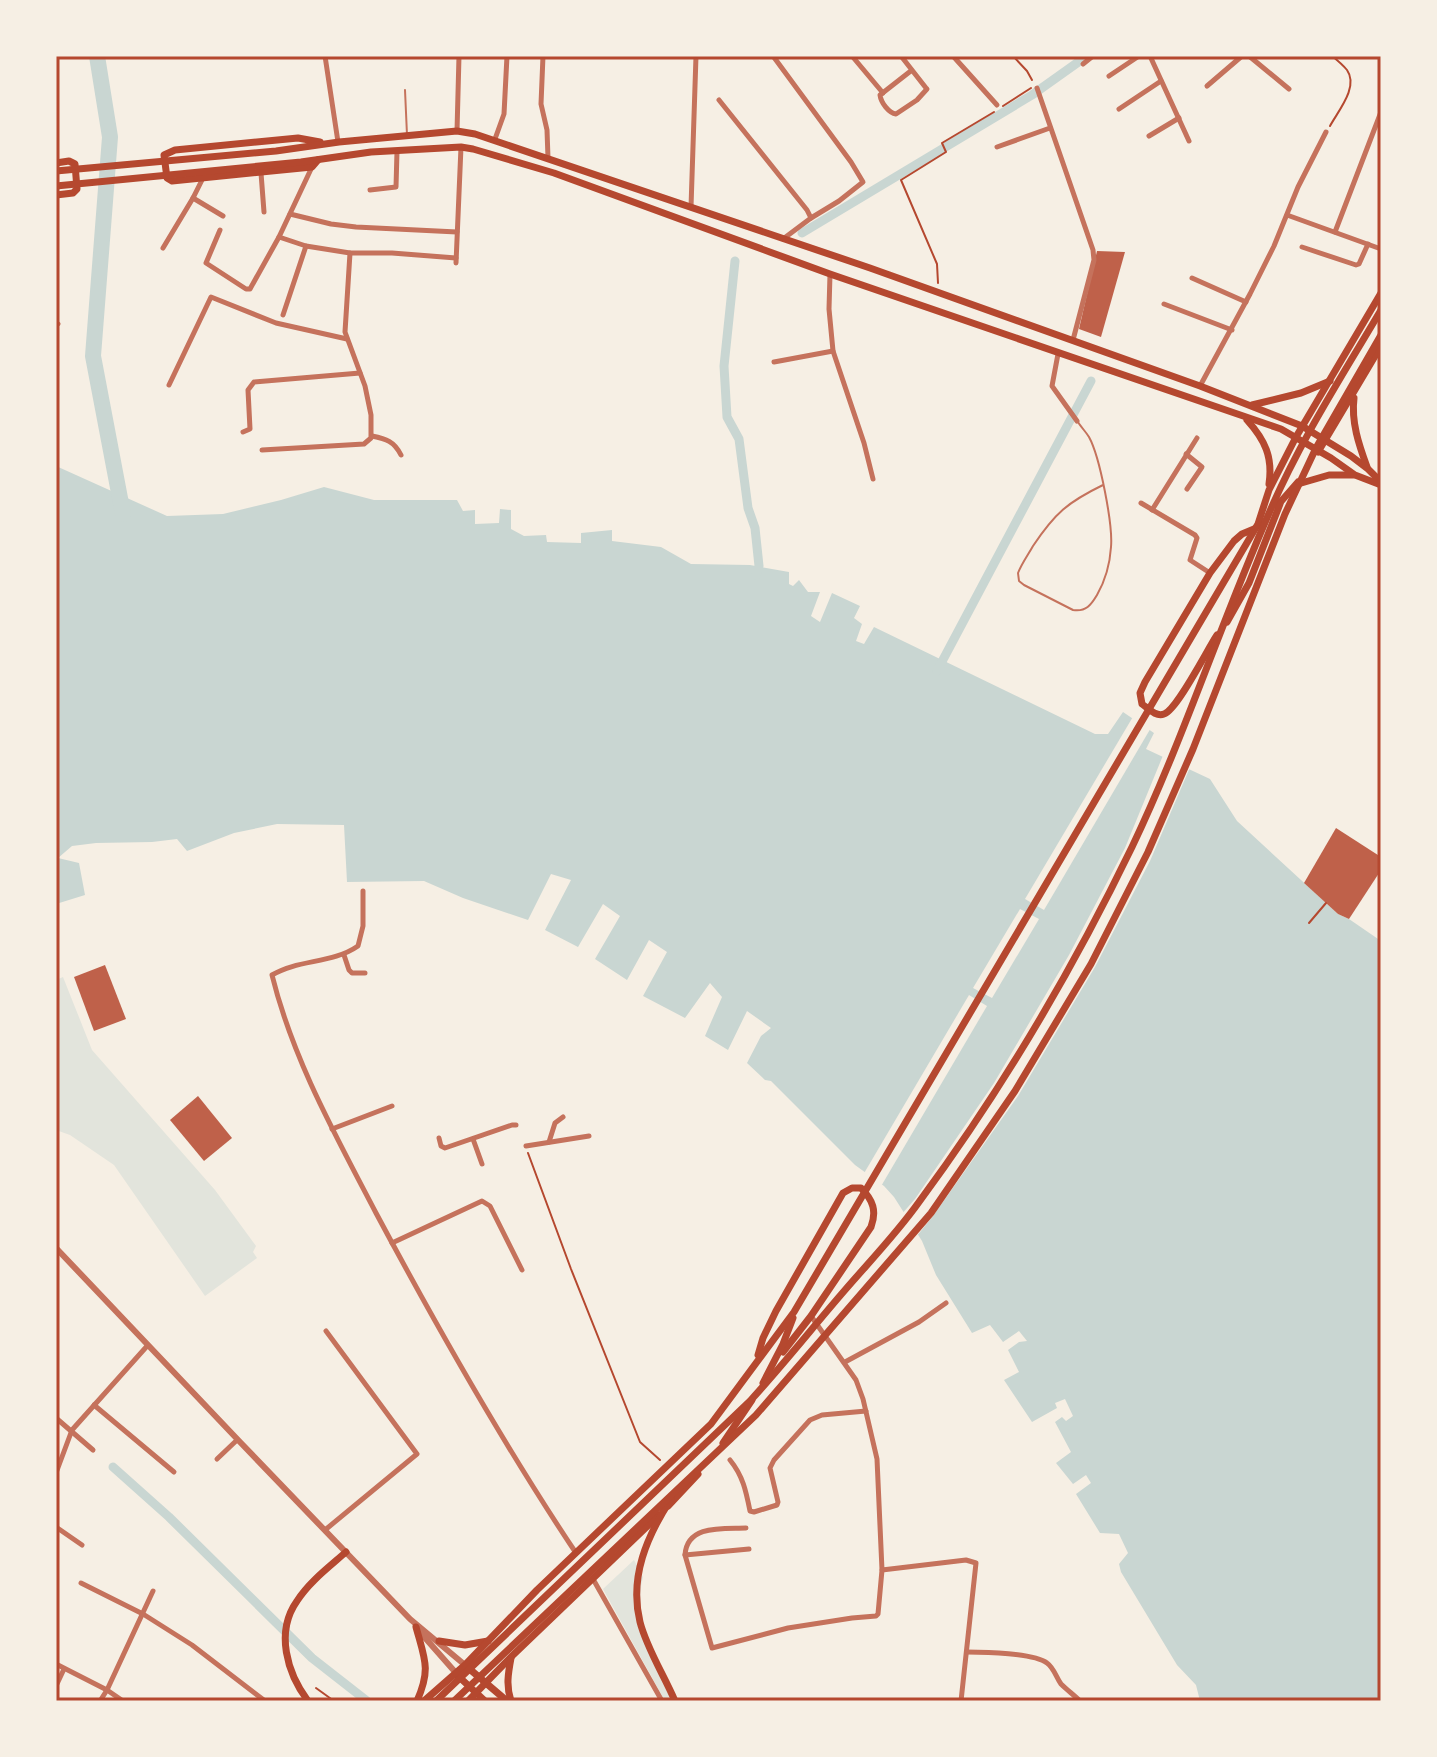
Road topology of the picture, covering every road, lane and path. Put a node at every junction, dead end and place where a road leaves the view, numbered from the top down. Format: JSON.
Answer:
{"nodes":[{"id":1,"x":325,"y":56,"type":"edge"},
{"id":2,"x":459,"y":56,"type":"edge"},
{"id":3,"x":507,"y":56,"type":"edge"},
{"id":4,"x":543,"y":56,"type":"edge"},
{"id":5,"x":696,"y":56,"type":"edge"},
{"id":6,"x":773,"y":56,"type":"edge"},
{"id":7,"x":852,"y":56,"type":"edge"},
{"id":8,"x":901,"y":56,"type":"edge"},
{"id":9,"x":953,"y":56,"type":"edge"},
{"id":10,"x":1013,"y":56,"type":"edge"},
{"id":11,"x":1093,"y":56,"type":"edge"},
{"id":12,"x":1139,"y":56,"type":"edge"},
{"id":13,"x":1150,"y":56,"type":"edge"},
{"id":14,"x":1242,"y":56,"type":"edge"},
{"id":15,"x":1249,"y":56,"type":"edge"},
{"id":16,"x":1332,"y":56,"type":"edge"},
{"id":17,"x":1083,"y":64,"type":"dead end"},
{"id":18,"x":912,"y":70,"type":"junction"},
{"id":19,"x":1109,"y":76,"type":"dead end"},
{"id":20,"x":1161,"y":81,"type":"junction"},
{"id":21,"x":1207,"y":86,"type":"dead end"},
{"id":22,"x":1037,"y":89,"type":"junction"},
{"id":23,"x":1289,"y":89,"type":"dead end"},
{"id":24,"x":405,"y":90,"type":"dead end"},
{"id":25,"x":883,"y":93,"type":"junction"},
{"id":26,"x":719,"y":100,"type":"dead end"},
{"id":27,"x":1000,"y":105,"type":"joint"},
{"id":28,"x":1119,"y":109,"type":"dead end"},
{"id":29,"x":993,"y":112,"type":"dead end"},
{"id":30,"x":1381,"y":112,"type":"edge"},
{"id":31,"x":1179,"y":118,"type":"junction"},
{"id":32,"x":1050,"y":128,"type":"junction"},
{"id":33,"x":457,"y":131,"type":"junction"},
{"id":34,"x":1326,"y":132,"type":"joint"},
{"id":35,"x":407,"y":136,"type":"junction"},
{"id":36,"x":1149,"y":136,"type":"dead end"},
{"id":37,"x":495,"y":139,"type":"junction"},
{"id":38,"x":1189,"y":141,"type":"dead end"},
{"id":39,"x":339,"y":142,"type":"junction"},
{"id":40,"x":324,"y":144,"type":"junction"},
{"id":41,"x":461,"y":147,"type":"junction"},
{"id":42,"x":997,"y":147,"type":"dead end"},
{"id":43,"x":397,"y":150,"type":"junction"},
{"id":44,"x":548,"y":158,"type":"junction"},
{"id":45,"x":56,"y":163,"type":"edge"},
{"id":46,"x":315,"y":163,"type":"junction"},
{"id":47,"x":56,"y":171,"type":"edge"},
{"id":48,"x":261,"y":173,"type":"junction"},
{"id":49,"x":203,"y":178,"type":"junction"},
{"id":50,"x":56,"y":186,"type":"edge"},
{"id":51,"x":370,"y":190,"type":"dead end"},
{"id":52,"x":56,"y":195,"type":"edge"},
{"id":53,"x":193,"y":198,"type":"junction"},
{"id":54,"x":691,"y":207,"type":"junction"},
{"id":55,"x":264,"y":212,"type":"dead end"},
{"id":56,"x":290,"y":214,"type":"junction"},
{"id":57,"x":1287,"y":215,"type":"junction"},
{"id":58,"x":223,"y":216,"type":"dead end"},
{"id":59,"x":811,"y":218,"type":"junction"},
{"id":60,"x":220,"y":230,"type":"dead end"},
{"id":61,"x":457,"y":232,"type":"junction"},
{"id":62,"x":1335,"y":232,"type":"junction"},
{"id":63,"x":279,"y":237,"type":"junction"},
{"id":64,"x":783,"y":239,"type":"junction"},
{"id":65,"x":1368,"y":244,"type":"junction"},
{"id":66,"x":306,"y":246,"type":"junction"},
{"id":67,"x":1302,"y":247,"type":"dead end"},
{"id":68,"x":163,"y":248,"type":"dead end"},
{"id":69,"x":1381,"y":249,"type":"edge"},
{"id":70,"x":350,"y":253,"type":"junction"},
{"id":71,"x":833,"y":256,"type":"junction"},
{"id":72,"x":830,"y":274,"type":"junction"},
{"id":73,"x":1192,"y":278,"type":"dead end"},
{"id":74,"x":938,"y":284,"type":"dead end"},
{"id":75,"x":1381,"y":293,"type":"edge"},
{"id":76,"x":1246,"y":302,"type":"junction"},
{"id":77,"x":1164,"y":304,"type":"dead end"},
{"id":78,"x":1381,"y":310,"type":"edge"},
{"id":79,"x":283,"y":315,"type":"dead end"},
{"id":80,"x":1232,"y":330,"type":"junction"},
{"id":81,"x":1381,"y":335,"type":"edge"},
{"id":82,"x":347,"y":339,"type":"junction"},
{"id":83,"x":1073,"y":340,"type":"junction"},
{"id":84,"x":1381,"y":346,"type":"edge"},
{"id":85,"x":833,"y":351,"type":"junction"},
{"id":86,"x":1058,"y":354,"type":"junction"},
{"id":87,"x":774,"y":362,"type":"dead end"},
{"id":88,"x":360,"y":373,"type":"junction"},
{"id":89,"x":1330,"y":381,"type":"junction"},
{"id":90,"x":169,"y":385,"type":"dead end"},
{"id":91,"x":1200,"y":386,"type":"junction"},
{"id":92,"x":1355,"y":392,"type":"junction"},
{"id":93,"x":1249,"y":405,"type":"junction"},
{"id":94,"x":1245,"y":418,"type":"junction"},
{"id":95,"x":1077,"y":421,"type":"joint"},
{"id":96,"x":1302,"y":426,"type":"junction"},
{"id":97,"x":243,"y":432,"type":"dead end"},
{"id":98,"x":372,"y":436,"type":"junction"},
{"id":99,"x":1296,"y":437,"type":"junction"},
{"id":100,"x":1197,"y":438,"type":"dead end"},
{"id":101,"x":1327,"y":440,"type":"junction"},
{"id":102,"x":262,"y":450,"type":"dead end"},
{"id":103,"x":1319,"y":451,"type":"junction"},
{"id":104,"x":1186,"y":454,"type":"junction"},
{"id":105,"x":401,"y":455,"type":"dead end"},
{"id":106,"x":1368,"y":469,"type":"junction"},
{"id":107,"x":1355,"y":475,"type":"junction"},
{"id":108,"x":873,"y":479,"type":"dead end"},
{"id":109,"x":1381,"y":483,"type":"edge"},
{"id":110,"x":1296,"y":484,"type":"junction"},
{"id":111,"x":1103,"y":485,"type":"junction"},
{"id":112,"x":1187,"y":489,"type":"dead end"},
{"id":113,"x":1269,"y":490,"type":"junction"},
{"id":114,"x":1141,"y":503,"type":"dead end"},
{"id":115,"x":1280,"y":504,"type":"junction"},
{"id":116,"x":1152,"y":510,"type":"junction"},
{"id":117,"x":1257,"y":526,"type":"junction"},
{"id":118,"x":1210,"y":573,"type":"junction"},
{"id":119,"x":363,"y":891,"type":"dead end"},
{"id":120,"x":1326,"y":903,"type":"dead end"},
{"id":121,"x":1309,"y":923,"type":"dead end"},
{"id":122,"x":344,"y":955,"type":"junction"},
{"id":123,"x":365,"y":973,"type":"dead end"},
{"id":124,"x":392,"y":1106,"type":"dead end"},
{"id":125,"x":563,"y":1117,"type":"dead end"},
{"id":126,"x":516,"y":1125,"type":"dead end"},
{"id":127,"x":332,"y":1129,"type":"junction"},
{"id":128,"x":589,"y":1136,"type":"dead end"},
{"id":129,"x":439,"y":1138,"type":"dead end"},
{"id":130,"x":473,"y":1139,"type":"junction"},
{"id":131,"x":549,"y":1143,"type":"junction"},
{"id":132,"x":526,"y":1146,"type":"joint"},
{"id":133,"x":482,"y":1164,"type":"dead end"},
{"id":134,"x":392,"y":1243,"type":"junction"},
{"id":135,"x":56,"y":1248,"type":"edge"},
{"id":136,"x":522,"y":1270,"type":"dead end"},
{"id":137,"x":946,"y":1303,"type":"dead end"},
{"id":138,"x":794,"y":1312,"type":"junction"},
{"id":139,"x":811,"y":1316,"type":"junction"},
{"id":140,"x":326,"y":1331,"type":"dead end"},
{"id":141,"x":148,"y":1345,"type":"junction"},
{"id":142,"x":845,"y":1362,"type":"junction"},
{"id":143,"x":756,"y":1363,"type":"junction"},
{"id":144,"x":775,"y":1363,"type":"junction"},
{"id":145,"x":94,"y":1405,"type":"junction"},
{"id":146,"x":866,"y":1411,"type":"junction"},
{"id":147,"x":56,"y":1418,"type":"edge"},
{"id":148,"x":72,"y":1430,"type":"junction"},
{"id":149,"x":237,"y":1440,"type":"junction"},
{"id":150,"x":93,"y":1450,"type":"dead end"},
{"id":151,"x":217,"y":1459,"type":"dead end"},
{"id":152,"x":730,"y":1460,"type":"dead end"},
{"id":153,"x":663,"y":1464,"type":"dead end"},
{"id":154,"x":174,"y":1472,"type":"dead end"},
{"id":155,"x":56,"y":1473,"type":"edge"},
{"id":156,"x":678,"y":1487,"type":"junction"},
{"id":157,"x":56,"y":1527,"type":"edge"},
{"id":158,"x":746,"y":1528,"type":"dead end"},
{"id":159,"x":325,"y":1530,"type":"junction"},
{"id":160,"x":82,"y":1545,"type":"dead end"},
{"id":161,"x":749,"y":1549,"type":"dead end"},
{"id":162,"x":346,"y":1552,"type":"junction"},
{"id":163,"x":576,"y":1553,"type":"junction"},
{"id":164,"x":685,"y":1555,"type":"junction"},
{"id":165,"x":882,"y":1570,"type":"junction"},
{"id":166,"x":593,"y":1579,"type":"junction"},
{"id":167,"x":81,"y":1583,"type":"dead end"},
{"id":168,"x":153,"y":1591,"type":"dead end"},
{"id":169,"x":143,"y":1614,"type":"junction"},
{"id":170,"x":410,"y":1619,"type":"junction"},
{"id":171,"x":416,"y":1627,"type":"junction"},
{"id":172,"x":439,"y":1641,"type":"junction"},
{"id":173,"x":488,"y":1641,"type":"junction"},
{"id":174,"x":967,"y":1652,"type":"junction"},
{"id":175,"x":512,"y":1656,"type":"junction"},
{"id":176,"x":56,"y":1664,"type":"edge"},
{"id":177,"x":465,"y":1665,"type":"junction"},
{"id":178,"x":64,"y":1669,"type":"junction"},
{"id":179,"x":456,"y":1673,"type":"junction"},
{"id":180,"x":487,"y":1682,"type":"junction"},
{"id":181,"x":56,"y":1686,"type":"edge"},
{"id":182,"x":316,"y":1688,"type":"dead end"},
{"id":183,"x":107,"y":1690,"type":"junction"},
{"id":184,"x":477,"y":1693,"type":"junction"},
{"id":185,"x":100,"y":1701,"type":"edge"},
{"id":186,"x":123,"y":1701,"type":"edge"},
{"id":187,"x":265,"y":1701,"type":"edge"},
{"id":188,"x":308,"y":1701,"type":"edge"},
{"id":189,"x":334,"y":1701,"type":"edge"},
{"id":190,"x":417,"y":1701,"type":"edge"},
{"id":191,"x":424,"y":1701,"type":"edge"},
{"id":192,"x":436,"y":1701,"type":"edge"},
{"id":193,"x":454,"y":1701,"type":"edge"},
{"id":194,"x":468,"y":1701,"type":"edge"},
{"id":195,"x":485,"y":1701,"type":"edge"},
{"id":196,"x":509,"y":1701,"type":"edge"},
{"id":197,"x":662,"y":1701,"type":"edge"},
{"id":198,"x":675,"y":1701,"type":"edge"},
{"id":199,"x":961,"y":1701,"type":"edge"},
{"id":200,"x":1080,"y":1701,"type":"edge"}],
"edges":[{"from":1,"to":39,"type":"street"},
{"from":2,"to":33,"type":"street"},
{"from":3,"to":37,"type":"street"},
{"from":4,"to":44,"type":"street"},
{"from":5,"to":54,"type":"street"},
{"from":6,"to":59,"type":"street"},
{"from":7,"to":25,"type":"street"},
{"from":8,"to":18,"type":"street"},
{"from":9,"to":27,"type":"street"},
{"from":10,"to":22,"type":"path"},
{"from":11,"to":17,"type":"street"},
{"from":12,"to":19,"type":"street"},
{"from":13,"to":20,"type":"street"},
{"from":14,"to":21,"type":"street"},
{"from":15,"to":23,"type":"street"},
{"from":16,"to":34,"type":"path"},
{"from":18,"to":25,"type":"street"},
{"from":18,"to":25,"type":"street"},
{"from":20,"to":28,"type":"street"},
{"from":20,"to":31,"type":"street"},
{"from":22,"to":27,"type":"path"},
{"from":22,"to":32,"type":"street"},
{"from":24,"to":35,"type":"lane"},
{"from":26,"to":59,"type":"street"},
{"from":29,"to":74,"type":"path"},
{"from":30,"to":62,"type":"street"},
{"from":31,"to":36,"type":"street"},
{"from":31,"to":38,"type":"street"},
{"from":32,"to":42,"type":"street"},
{"from":32,"to":83,"type":"street"},
{"from":33,"to":35,"type":"main road"},
{"from":33,"to":37,"type":"main road"},
{"from":34,"to":57,"type":"street"},
{"from":35,"to":39,"type":"main road"},
{"from":37,"to":44,"type":"main road"},
{"from":39,"to":40,"type":"main road"},
{"from":40,"to":47,"type":"main road"},
{"from":40,"to":49,"type":"main road"},
{"from":41,"to":43,"type":"main road"},
{"from":41,"to":61,"type":"street"},
{"from":41,"to":72,"type":"main road"},
{"from":43,"to":46,"type":"main road"},
{"from":43,"to":51,"type":"street"},
{"from":44,"to":54,"type":"main road"},
{"from":45,"to":52,"type":"main road"},
{"from":46,"to":48,"type":"main road"},
{"from":46,"to":50,"type":"main road"},
{"from":46,"to":56,"type":"street"},
{"from":48,"to":49,"type":"main road"},
{"from":48,"to":55,"type":"street"},
{"from":49,"to":53,"type":"street"},
{"from":53,"to":58,"type":"street"},
{"from":53,"to":68,"type":"street"},
{"from":54,"to":64,"type":"main road"},
{"from":56,"to":61,"type":"street"},
{"from":56,"to":63,"type":"street"},
{"from":57,"to":62,"type":"street"},
{"from":57,"to":76,"type":"street"},
{"from":59,"to":64,"type":"street"},
{"from":60,"to":63,"type":"street"},
{"from":61,"to":70,"type":"street"},
{"from":62,"to":65,"type":"street"},
{"from":63,"to":66,"type":"street"},
{"from":64,"to":71,"type":"main road"},
{"from":65,"to":67,"type":"street"},
{"from":65,"to":69,"type":"street"},
{"from":66,"to":70,"type":"street"},
{"from":66,"to":79,"type":"street"},
{"from":70,"to":82,"type":"street"},
{"from":71,"to":72,"type":"main road"},
{"from":71,"to":83,"type":"main road"},
{"from":72,"to":85,"type":"street"},
{"from":72,"to":86,"type":"main road"},
{"from":73,"to":76,"type":"street"},
{"from":75,"to":89,"type":"main road"},
{"from":76,"to":80,"type":"street"},
{"from":77,"to":80,"type":"street"},
{"from":78,"to":192,"type":"main road"},
{"from":80,"to":91,"type":"street"},
{"from":81,"to":156,"type":"main road"},
{"from":82,"to":88,"type":"street"},
{"from":82,"to":90,"type":"street"},
{"from":83,"to":91,"type":"main road"},
{"from":84,"to":92,"type":"main road"},
{"from":85,"to":87,"type":"street"},
{"from":85,"to":108,"type":"street"},
{"from":86,"to":94,"type":"main road"},
{"from":86,"to":95,"type":"street"},
{"from":88,"to":97,"type":"street"},
{"from":88,"to":98,"type":"street"},
{"from":89,"to":93,"type":"main road"},
{"from":89,"to":96,"type":"main road"},
{"from":91,"to":93,"type":"main road"},
{"from":92,"to":101,"type":"main road"},
{"from":92,"to":106,"type":"main road"},
{"from":93,"to":96,"type":"main road"},
{"from":94,"to":99,"type":"main road"},
{"from":94,"to":113,"type":"main road"},
{"from":95,"to":111,"type":"lane"},
{"from":96,"to":99,"type":"main road"},
{"from":96,"to":101,"type":"main road"},
{"from":98,"to":102,"type":"street"},
{"from":98,"to":105,"type":"street"},
{"from":99,"to":103,"type":"main road"},
{"from":99,"to":113,"type":"main road"},
{"from":100,"to":104,"type":"street"},
{"from":101,"to":103,"type":"main road"},
{"from":101,"to":106,"type":"main road"},
{"from":103,"to":107,"type":"main road"},
{"from":103,"to":110,"type":"main road"},
{"from":104,"to":112,"type":"street"},
{"from":104,"to":116,"type":"street"},
{"from":106,"to":109,"type":"main road"},
{"from":107,"to":109,"type":"main road"},
{"from":107,"to":110,"type":"main road"},
{"from":110,"to":115,"type":"main road"},
{"from":111,"to":111,"type":"lane"},
{"from":113,"to":117,"type":"main road"},
{"from":114,"to":116,"type":"street"},
{"from":115,"to":117,"type":"main road"},
{"from":115,"to":118,"type":"main road"},
{"from":116,"to":118,"type":"street"},
{"from":117,"to":118,"type":"main road"},
{"from":117,"to":138,"type":"main road"},
{"from":119,"to":122,"type":"street"},
{"from":120,"to":121,"type":"path"},
{"from":122,"to":123,"type":"street"},
{"from":122,"to":127,"type":"street"},
{"from":124,"to":127,"type":"street"},
{"from":125,"to":131,"type":"street"},
{"from":126,"to":130,"type":"street"},
{"from":127,"to":134,"type":"street"},
{"from":128,"to":131,"type":"street"},
{"from":129,"to":130,"type":"street"},
{"from":130,"to":133,"type":"street"},
{"from":131,"to":132,"type":"street"},
{"from":132,"to":153,"type":"path"},
{"from":134,"to":136,"type":"street"},
{"from":134,"to":163,"type":"street"},
{"from":135,"to":141,"type":"street"},
{"from":137,"to":142,"type":"street"},
{"from":138,"to":143,"type":"main road"},
{"from":138,"to":144,"type":"main road"},
{"from":139,"to":142,"type":"street"},
{"from":139,"to":143,"type":"main road"},
{"from":139,"to":144,"type":"main road"},
{"from":140,"to":159,"type":"street"},
{"from":141,"to":145,"type":"street"},
{"from":141,"to":149,"type":"street"},
{"from":142,"to":146,"type":"street"},
{"from":143,"to":163,"type":"main road"},
{"from":144,"to":166,"type":"main road"},
{"from":145,"to":148,"type":"street"},
{"from":145,"to":154,"type":"street"},
{"from":146,"to":152,"type":"street"},
{"from":146,"to":165,"type":"street"},
{"from":147,"to":148,"type":"street"},
{"from":148,"to":150,"type":"street"},
{"from":148,"to":155,"type":"street"},
{"from":149,"to":151,"type":"street"},
{"from":149,"to":159,"type":"street"},
{"from":156,"to":193,"type":"main road"},
{"from":156,"to":198,"type":"main road"},
{"from":157,"to":160,"type":"street"},
{"from":158,"to":164,"type":"street"},
{"from":159,"to":162,"type":"street"},
{"from":161,"to":164,"type":"street"},
{"from":162,"to":170,"type":"street"},
{"from":162,"to":188,"type":"main road"},
{"from":163,"to":173,"type":"main road"},
{"from":164,"to":165,"type":"street"},
{"from":165,"to":174,"type":"street"},
{"from":166,"to":175,"type":"main road"},
{"from":166,"to":197,"type":"street"},
{"from":167,"to":169,"type":"street"},
{"from":168,"to":169,"type":"street"},
{"from":169,"to":183,"type":"street"},
{"from":169,"to":187,"type":"street"},
{"from":170,"to":171,"type":"street"},
{"from":170,"to":172,"type":"street"},
{"from":171,"to":179,"type":"street"},
{"from":171,"to":190,"type":"main road"},
{"from":172,"to":173,"type":"main road"},
{"from":172,"to":177,"type":"street"},
{"from":173,"to":177,"type":"main road"},
{"from":174,"to":199,"type":"street"},
{"from":174,"to":200,"type":"street"},
{"from":175,"to":180,"type":"main road"},
{"from":175,"to":196,"type":"main road"},
{"from":176,"to":178,"type":"street"},
{"from":177,"to":179,"type":"main road"},
{"from":177,"to":180,"type":"main road"},
{"from":178,"to":181,"type":"street"},
{"from":178,"to":183,"type":"street"},
{"from":179,"to":184,"type":"main road"},
{"from":179,"to":191,"type":"main road"},
{"from":180,"to":184,"type":"main road"},
{"from":180,"to":196,"type":"main road"},
{"from":182,"to":189,"type":"path"},
{"from":183,"to":185,"type":"street"},
{"from":183,"to":186,"type":"street"},
{"from":184,"to":194,"type":"main road"},
{"from":184,"to":195,"type":"main road"}]}
